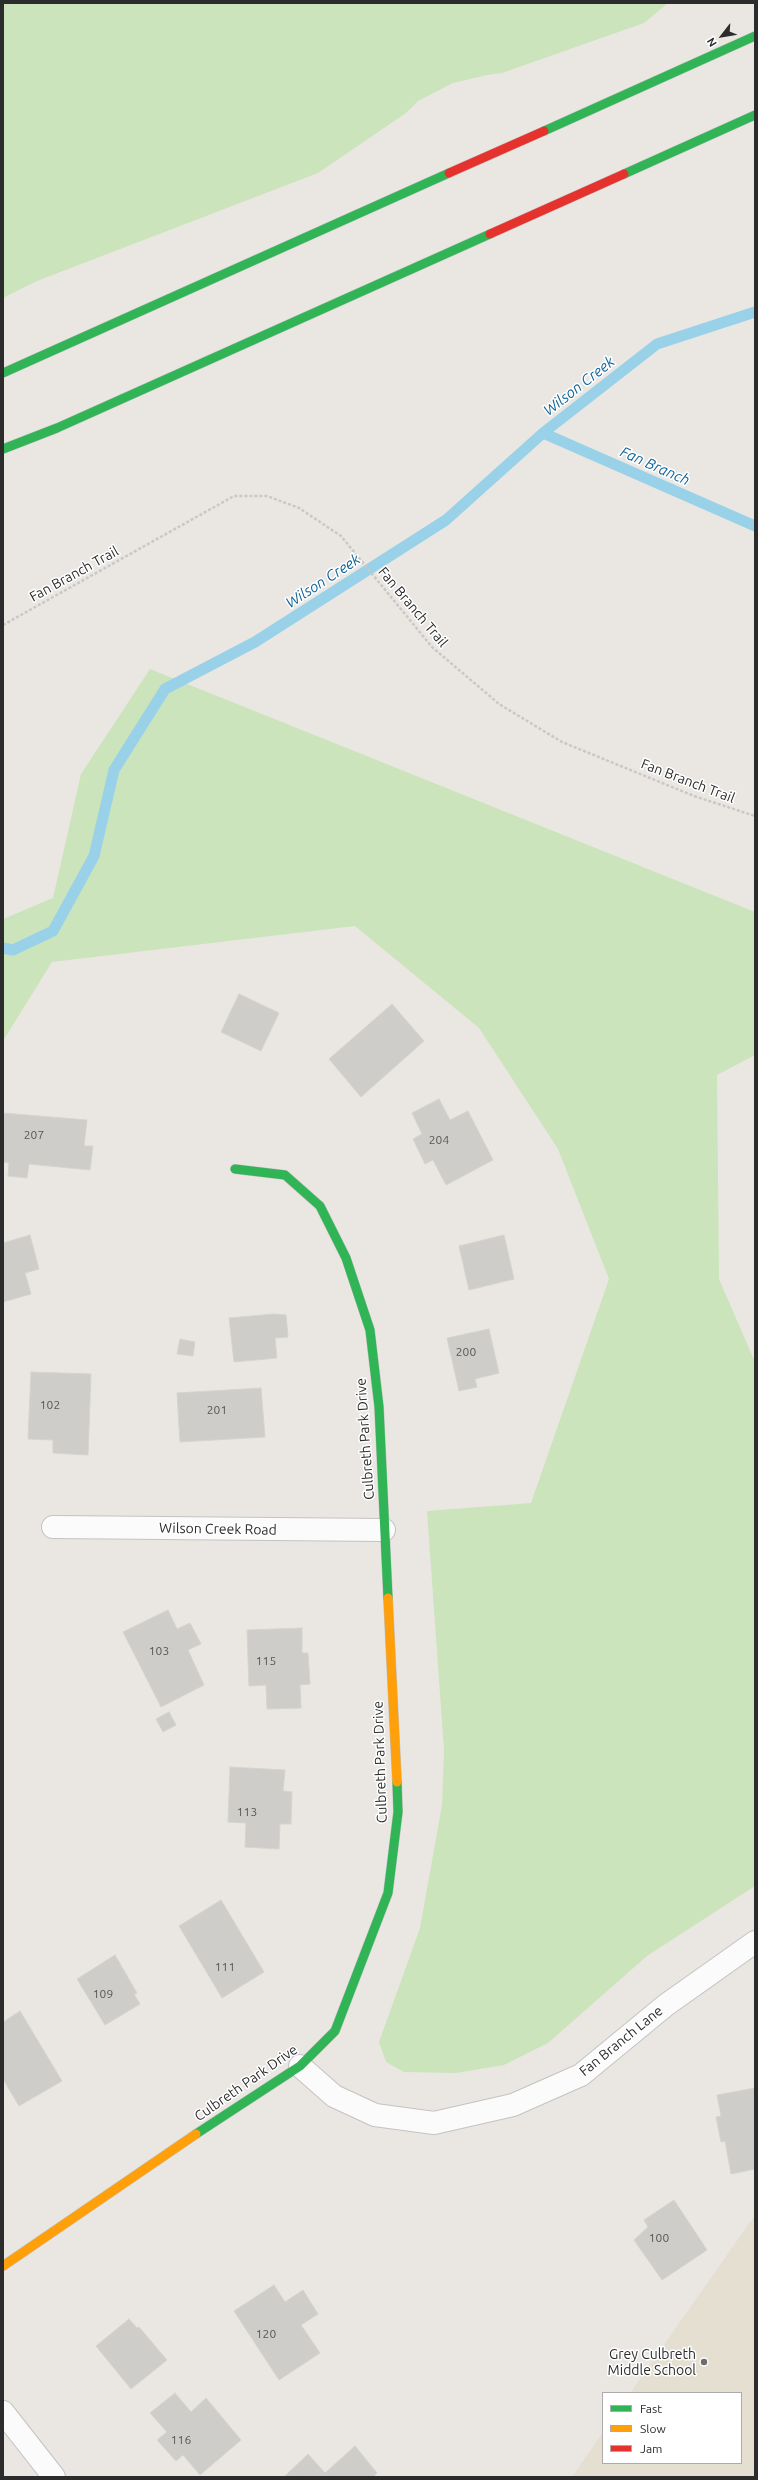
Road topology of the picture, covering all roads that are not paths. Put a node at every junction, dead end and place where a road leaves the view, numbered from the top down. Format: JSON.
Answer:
{"nodes":[{"id":1,"x":755,"y":36,"type":"edge"},
{"id":2,"x":755,"y":115,"type":"edge"},
{"id":3,"x":3,"y":373,"type":"edge"},
{"id":4,"x":3,"y":449,"type":"edge"},
{"id":5,"x":235,"y":1168,"type":"dead end"},
{"id":6,"x":53,"y":1527,"type":"dead end"},
{"id":7,"x":384,"y":1530,"type":"junction"},
{"id":8,"x":755,"y":1942,"type":"edge"},
{"id":9,"x":300,"y":2066,"type":"junction"},
{"id":10,"x":3,"y":2266,"type":"edge"},
{"id":11,"x":3,"y":2412,"type":"edge"},
{"id":12,"x":54,"y":2477,"type":"edge"}],
"edges":[{"from":1,"to":3,"type":"main road"},
{"from":2,"to":4,"type":"main road"},
{"from":5,"to":7,"type":"main road","name":"Culbreth Park Drive"},
{"from":6,"to":7,"type":"street","name":"Wilson Creek Road"},
{"from":7,"to":9,"type":"main road","name":"Culbreth Park Drive"},
{"from":8,"to":9,"type":"street","name":"Fan Branch Lane"},
{"from":9,"to":10,"type":"main road","name":"Culbreth Park Drive"},
{"from":11,"to":12,"type":"street"}]}
